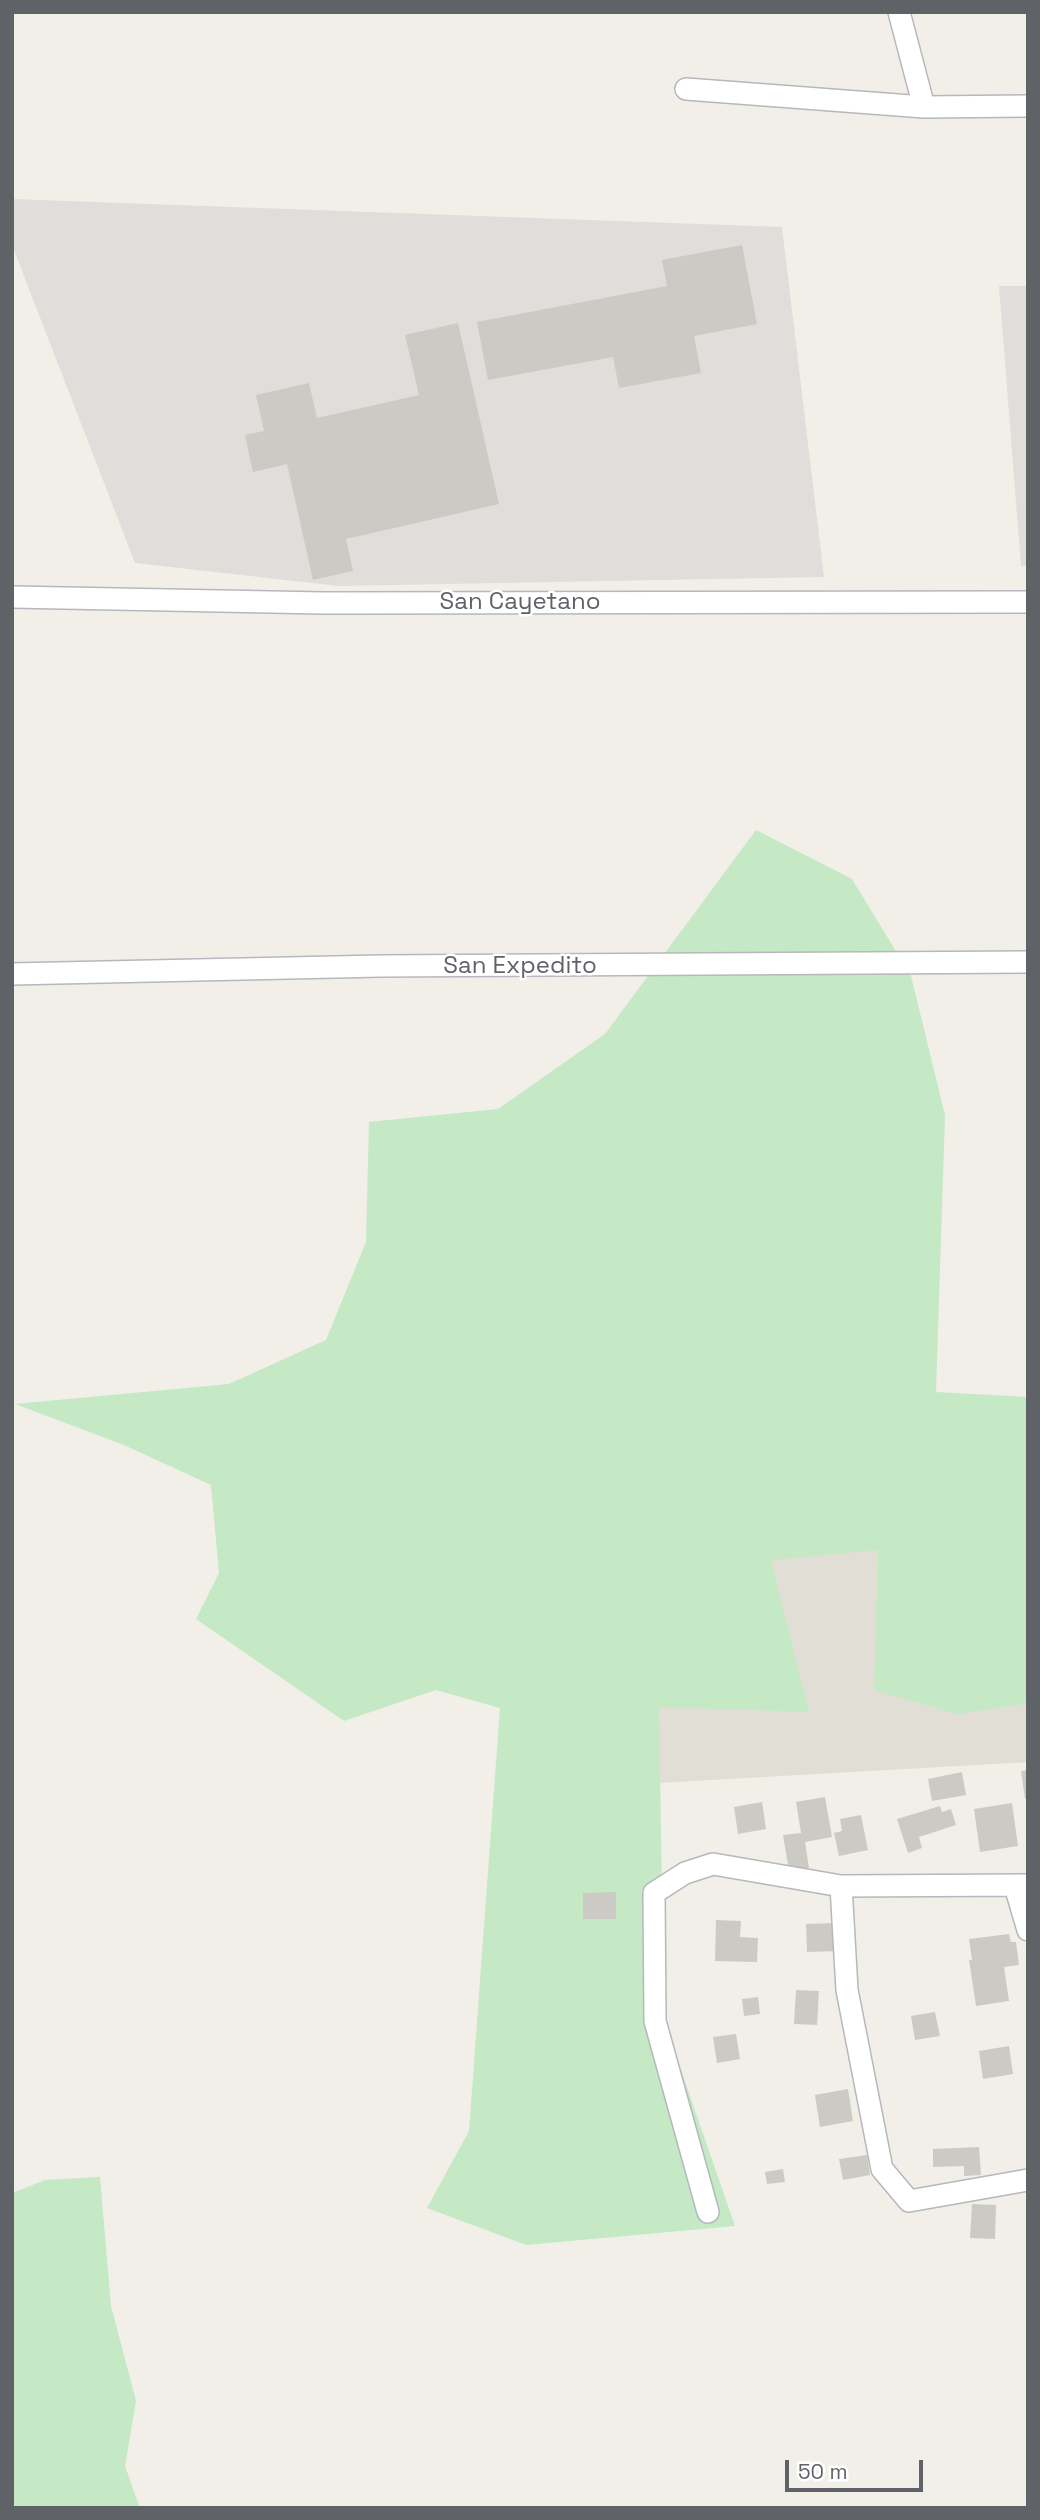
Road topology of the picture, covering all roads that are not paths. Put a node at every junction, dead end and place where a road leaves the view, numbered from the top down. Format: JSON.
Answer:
{"nodes":[{"id":1,"x":899,"y":12,"type":"edge"},
{"id":2,"x":686,"y":89,"type":"dead end"},
{"id":3,"x":1028,"y":106,"type":"edge"},
{"id":4,"x":924,"y":107,"type":"junction"},
{"id":5,"x":12,"y":597,"type":"edge"},
{"id":6,"x":1028,"y":602,"type":"edge"},
{"id":7,"x":1028,"y":962,"type":"edge"},
{"id":8,"x":12,"y":974,"type":"edge"},
{"id":9,"x":841,"y":1886,"type":"junction"},
{"id":10,"x":1021,"y":1886,"type":"edge"},
{"id":11,"x":1028,"y":1930,"type":"edge"},
{"id":12,"x":1028,"y":2180,"type":"edge"},
{"id":13,"x":708,"y":2211,"type":"dead end"}],
"edges":[{"from":1,"to":4,"type":"street"},
{"from":2,"to":4,"type":"street"},
{"from":3,"to":4,"type":"street"},
{"from":5,"to":6,"type":"street","name":"San Cayetano"},
{"from":7,"to":8,"type":"street","name":"San Expedito"},
{"from":9,"to":10,"type":"street"},
{"from":9,"to":12,"type":"street"},
{"from":9,"to":13,"type":"street"},
{"from":10,"to":11,"type":"street"}]}
